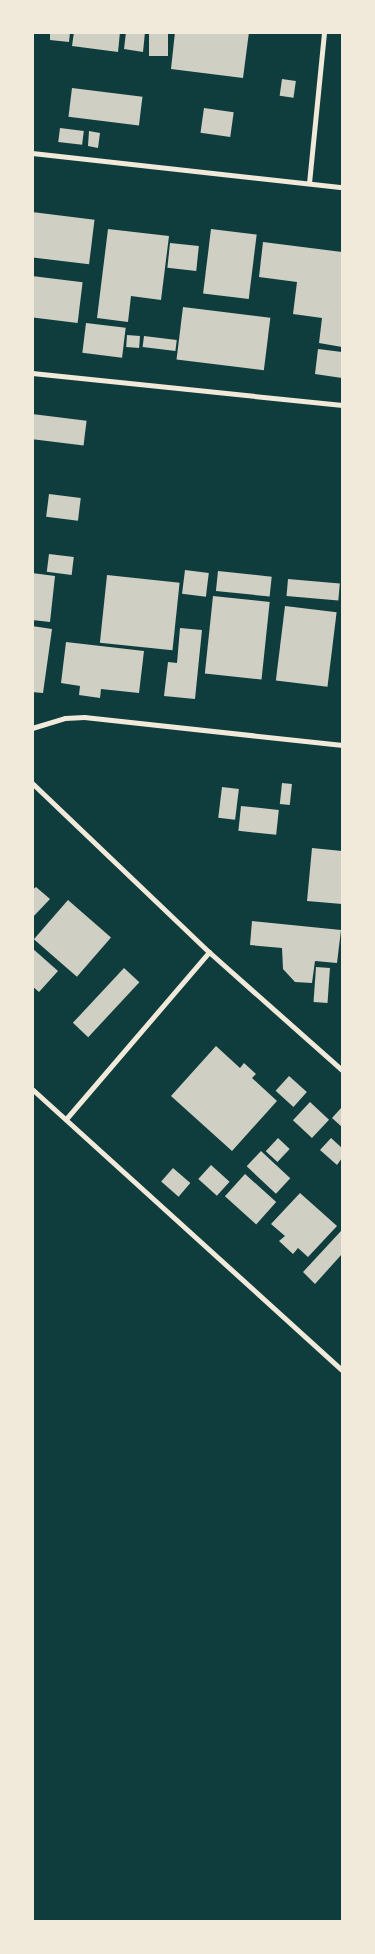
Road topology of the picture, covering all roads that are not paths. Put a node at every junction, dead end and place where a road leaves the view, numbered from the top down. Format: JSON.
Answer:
{"nodes":[{"id":1,"x":324,"y":32,"type":"edge"},
{"id":2,"x":32,"y":153,"type":"edge"},
{"id":3,"x":309,"y":183,"type":"junction"},
{"id":4,"x":342,"y":187,"type":"edge"},
{"id":5,"x":32,"y":374,"type":"edge"},
{"id":6,"x":342,"y":405,"type":"edge"},
{"id":7,"x":32,"y":728,"type":"edge"},
{"id":8,"x":342,"y":745,"type":"edge"},
{"id":9,"x":32,"y":783,"type":"edge"},
{"id":10,"x":209,"y":952,"type":"junction"},
{"id":11,"x":342,"y":1070,"type":"edge"},
{"id":12,"x":32,"y":1089,"type":"edge"},
{"id":13,"x":66,"y":1119,"type":"junction"},
{"id":14,"x":342,"y":1370,"type":"edge"}],
"edges":[{"from":1,"to":3,"type":"street"},
{"from":2,"to":3,"type":"street"},
{"from":3,"to":4,"type":"street"},
{"from":5,"to":6,"type":"street"},
{"from":7,"to":8,"type":"street"},
{"from":9,"to":10,"type":"street"},
{"from":10,"to":11,"type":"street"},
{"from":10,"to":13,"type":"street"},
{"from":12,"to":13,"type":"street"},
{"from":13,"to":14,"type":"street"}]}
